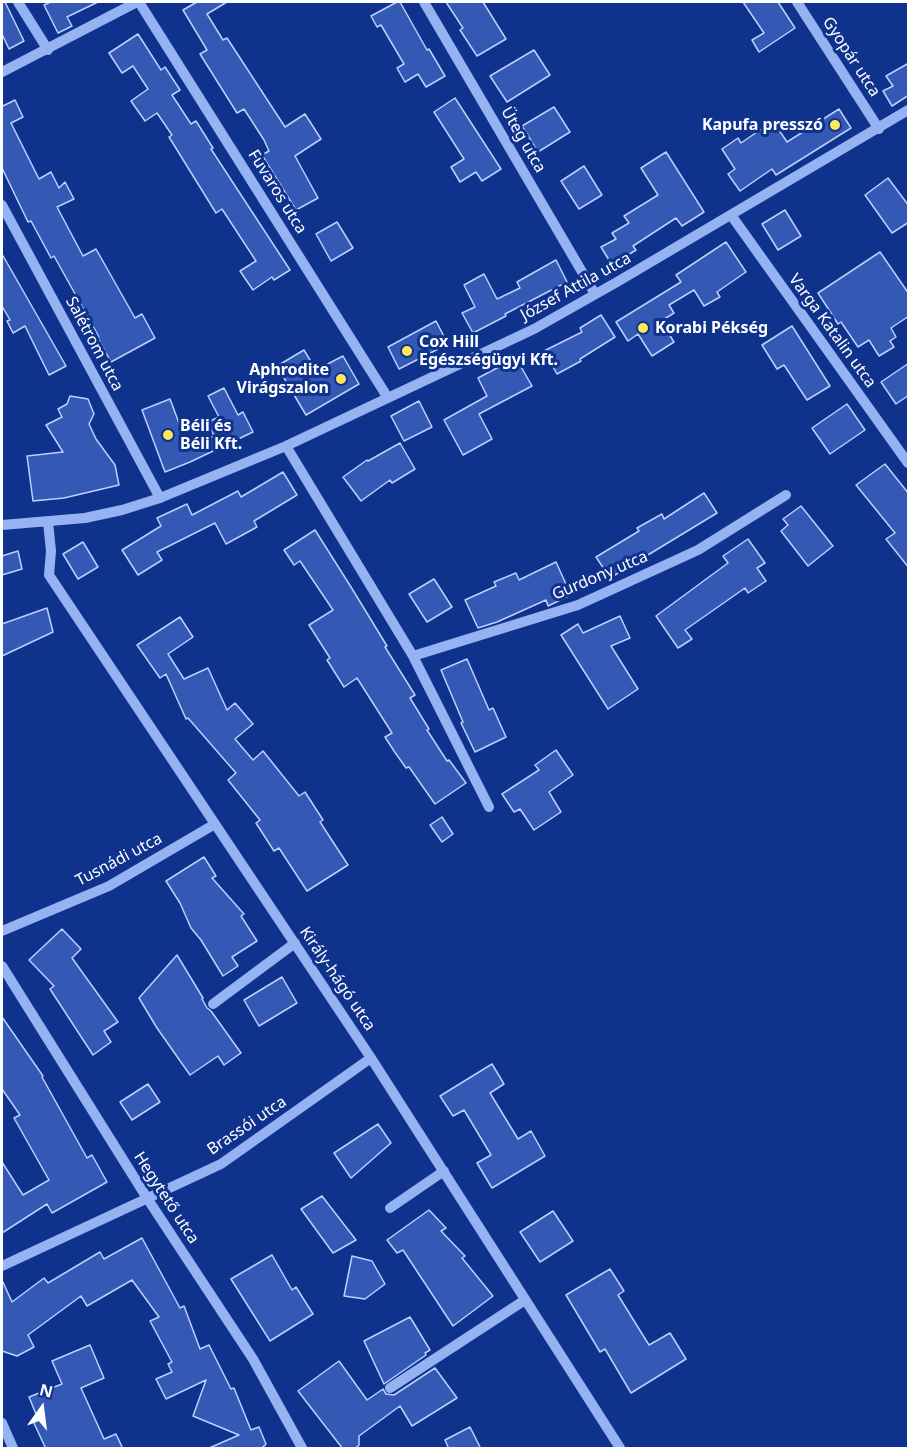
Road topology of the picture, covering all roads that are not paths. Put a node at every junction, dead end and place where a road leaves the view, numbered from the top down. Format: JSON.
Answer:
{"nodes":[{"id":1,"x":18,"y":2,"type":"edge"},
{"id":2,"x":138,"y":2,"type":"edge"},
{"id":3,"x":424,"y":2,"type":"edge"},
{"id":4,"x":797,"y":2,"type":"edge"},
{"id":5,"x":48,"y":50,"type":"junction"},
{"id":6,"x":2,"y":72,"type":"edge"},
{"id":7,"x":909,"y":110,"type":"edge"},
{"id":8,"x":879,"y":129,"type":"junction"},
{"id":9,"x":2,"y":205,"type":"edge"},
{"id":10,"x":731,"y":215,"type":"junction"},
{"id":11,"x":595,"y":294,"type":"junction"},
{"id":12,"x":388,"y":398,"type":"junction"},
{"id":13,"x":286,"y":446,"type":"junction"},
{"id":14,"x":909,"y":463,"type":"edge"},
{"id":15,"x":786,"y":495,"type":"dead end"},
{"id":16,"x":160,"y":498,"type":"junction"},
{"id":17,"x":48,"y":522,"type":"junction"},
{"id":18,"x":2,"y":525,"type":"edge"},
{"id":19,"x":413,"y":656,"type":"junction"},
{"id":20,"x":489,"y":807,"type":"dead end"},
{"id":21,"x":215,"y":824,"type":"junction"},
{"id":22,"x":2,"y":931,"type":"edge"},
{"id":23,"x":295,"y":943,"type":"junction"},
{"id":24,"x":2,"y":966,"type":"edge"},
{"id":25,"x":213,"y":1004,"type":"dead end"},
{"id":26,"x":371,"y":1058,"type":"junction"},
{"id":27,"x":444,"y":1171,"type":"junction"},
{"id":28,"x":147,"y":1198,"type":"junction"},
{"id":29,"x":390,"y":1208,"type":"dead end"},
{"id":30,"x":2,"y":1266,"type":"edge"},
{"id":31,"x":525,"y":1300,"type":"junction"},
{"id":32,"x":390,"y":1388,"type":"dead end"},
{"id":33,"x":2,"y":1423,"type":"edge"},
{"id":34,"x":616,"y":1448,"type":"edge"},
{"id":35,"x":13,"y":1449,"type":"edge"},
{"id":36,"x":302,"y":1449,"type":"edge"}],
"edges":[{"from":1,"to":5,"type":"street"},
{"from":2,"to":5,"type":"street"},
{"from":2,"to":12,"type":"street","name":"Fuvaros utca"},
{"from":3,"to":11,"type":"street","name":"Üteg utca"},
{"from":4,"to":8,"type":"street","name":"Gyopár utca"},
{"from":5,"to":6,"type":"street"},
{"from":7,"to":8,"type":"street","name":"József Attila utca"},
{"from":8,"to":10,"type":"street","name":"József Attila utca"},
{"from":9,"to":16,"type":"street","name":"Salétrom utca"},
{"from":10,"to":11,"type":"street","name":"József Attila utca"},
{"from":10,"to":14,"type":"street","name":"Varga Katalin utca"},
{"from":11,"to":12,"type":"street","name":"József Attila utca"},
{"from":12,"to":13,"type":"street","name":"József Attila utca"},
{"from":13,"to":16,"type":"street","name":"József Attila utca"},
{"from":13,"to":19,"type":"street"},
{"from":15,"to":19,"type":"street","name":"Gurdony utca"},
{"from":16,"to":17,"type":"street","name":"József Attila utca"},
{"from":17,"to":18,"type":"street","name":"József Attila utca"},
{"from":17,"to":21,"type":"street","name":"Király-hágó utca"},
{"from":19,"to":20,"type":"street"},
{"from":21,"to":22,"type":"street","name":"Tusnádi utca"},
{"from":21,"to":23,"type":"street","name":"Király-hágó utca"},
{"from":23,"to":25,"type":"street"},
{"from":23,"to":26,"type":"street","name":"Király-hágó utca"},
{"from":24,"to":28,"type":"street","name":"Hegytető utca"},
{"from":26,"to":27,"type":"street","name":"Király-hágó utca"},
{"from":26,"to":28,"type":"street","name":"Brassói utca"},
{"from":27,"to":29,"type":"street"},
{"from":27,"to":31,"type":"street","name":"Király-hágó utca"},
{"from":28,"to":30,"type":"street","name":"Brassói utca"},
{"from":28,"to":36,"type":"street","name":"Hegytető utca"},
{"from":31,"to":32,"type":"street"},
{"from":31,"to":34,"type":"street","name":"Király-hágó utca"},
{"from":33,"to":35,"type":"street"}]}
